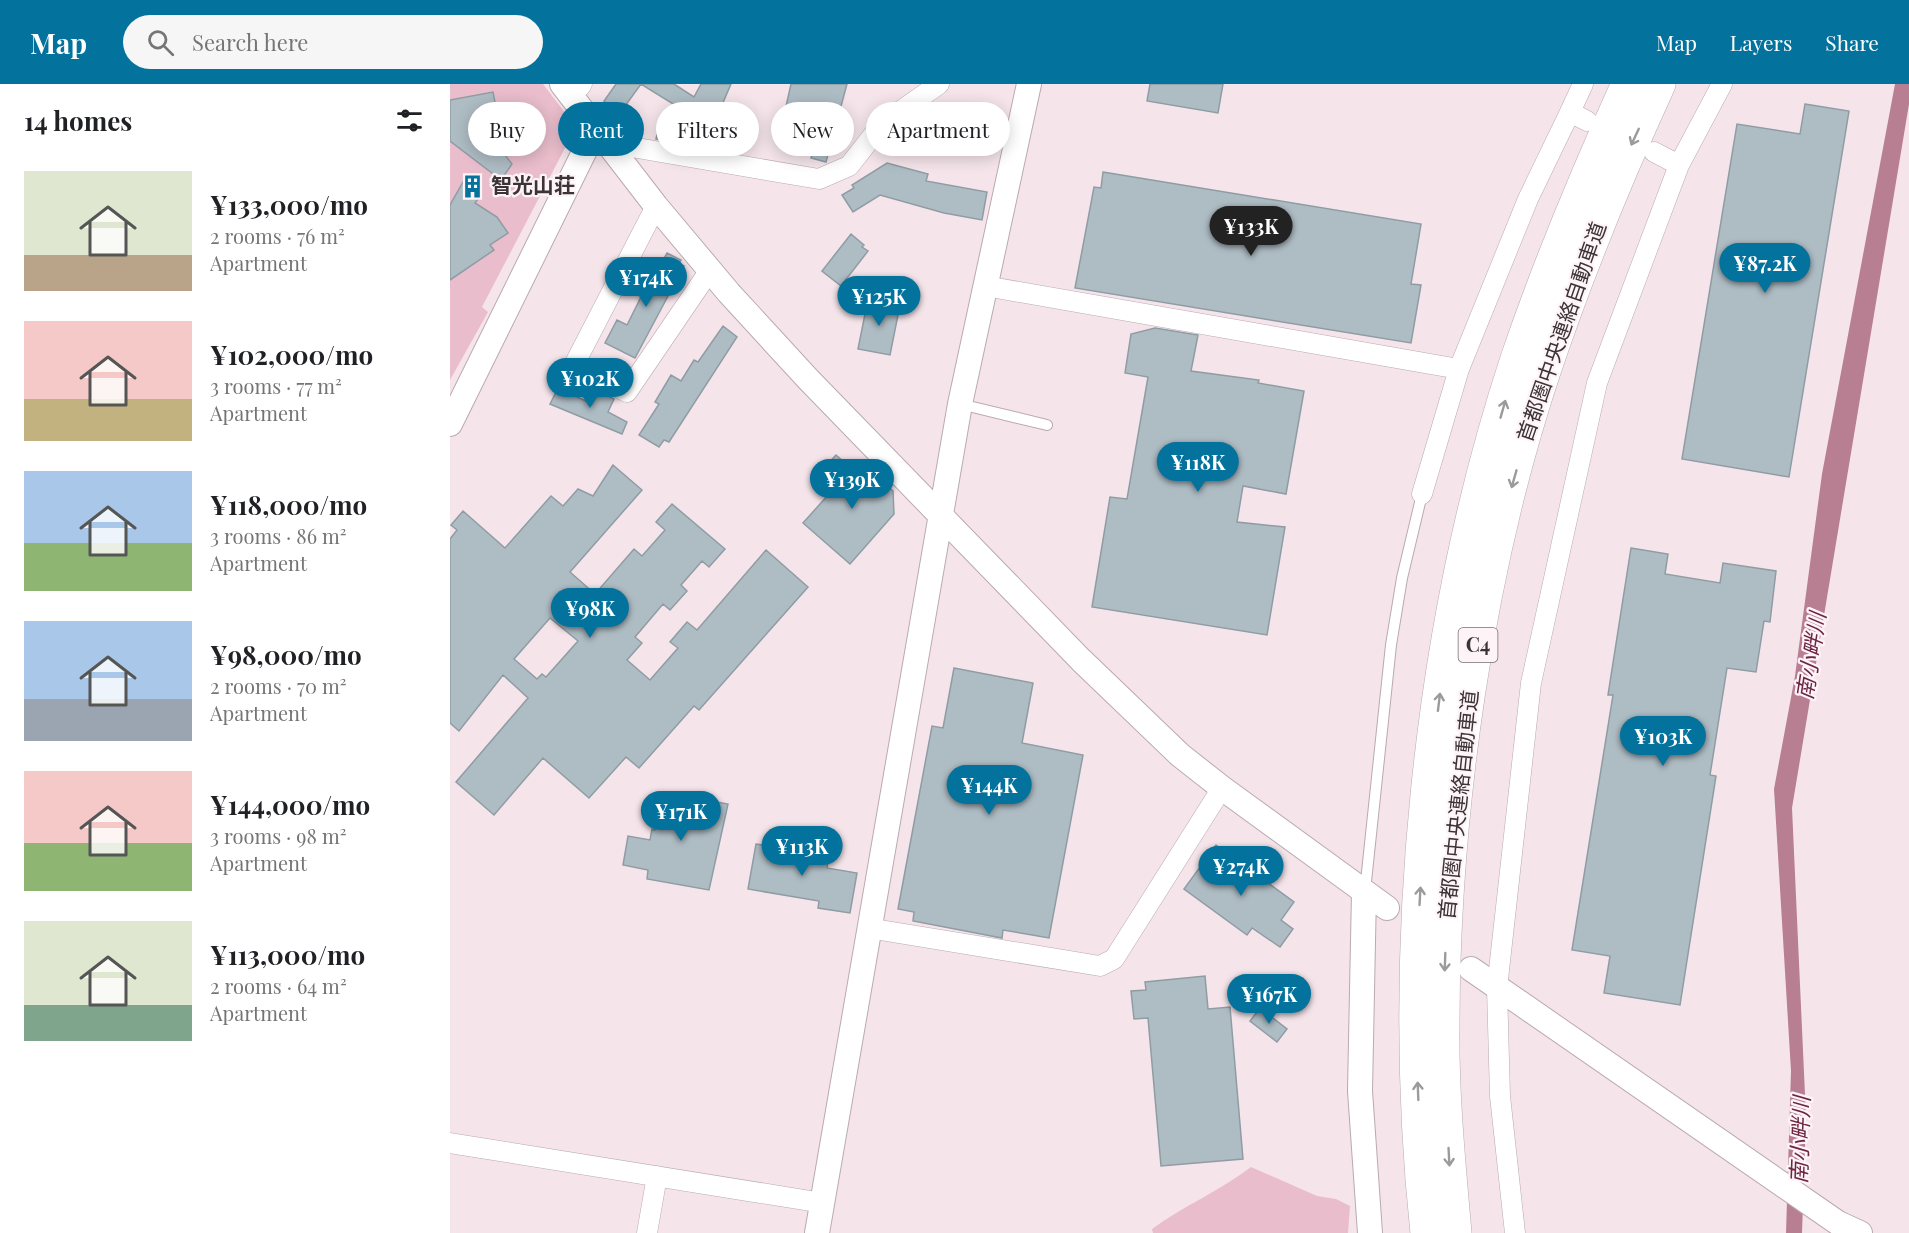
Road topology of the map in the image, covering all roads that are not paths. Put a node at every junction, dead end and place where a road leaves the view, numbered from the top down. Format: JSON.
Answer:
{"nodes":[{"id":1,"x":939,"y":84,"type":"edge"},
{"id":2,"x":1029,"y":84,"type":"edge"},
{"id":3,"x":1582,"y":84,"type":"edge"},
{"id":4,"x":1628,"y":84,"type":"edge"},
{"id":5,"x":1659,"y":84,"type":"edge"},
{"id":6,"x":1722,"y":84,"type":"edge"},
{"id":7,"x":572,"y":88,"type":"edge"},
{"id":8,"x":581,"y":102,"type":"edge"},
{"id":9,"x":644,"y":144,"type":"edge"},
{"id":10,"x":1654,"y":152,"type":"dead end"},
{"id":11,"x":591,"y":156,"type":"edge"},
{"id":12,"x":618,"y":156,"type":"edge"},
{"id":13,"x":1679,"y":165,"type":"junction"},
{"id":14,"x":656,"y":206,"type":"junction"},
{"id":15,"x":710,"y":270,"type":"junction"},
{"id":16,"x":985,"y":286,"type":"junction"},
{"id":17,"x":1459,"y":369,"type":"junction"},
{"id":18,"x":960,"y":404,"type":"junction"},
{"id":19,"x":450,"y":424,"type":"edge"},
{"id":20,"x":1047,"y":425,"type":"dead end"},
{"id":21,"x":1422,"y":494,"type":"joint"},
{"id":22,"x":942,"y":514,"type":"junction"},
{"id":23,"x":1222,"y":788,"type":"junction"},
{"id":24,"x":1364,"y":892,"type":"junction"},
{"id":25,"x":1387,"y":908,"type":"dead end"},
{"id":26,"x":868,"y":928,"type":"junction"},
{"id":27,"x":1471,"y":969,"type":"dead end"},
{"id":28,"x":1497,"y":988,"type":"junction"},
{"id":29,"x":450,"y":1143,"type":"edge"},
{"id":30,"x":657,"y":1176,"type":"junction"},
{"id":31,"x":823,"y":1203,"type":"junction"},
{"id":32,"x":647,"y":1233,"type":"edge"},
{"id":33,"x":817,"y":1233,"type":"edge"},
{"id":34,"x":1370,"y":1233,"type":"edge"},
{"id":35,"x":1427,"y":1233,"type":"edge"},
{"id":36,"x":1455,"y":1233,"type":"edge"},
{"id":37,"x":1515,"y":1233,"type":"edge"},
{"id":38,"x":1860,"y":1233,"type":"edge"}],
"edges":[{"from":1,"to":9,"type":"street"},
{"from":2,"to":16,"type":"street"},
{"from":3,"to":17,"type":"street"},
{"from":35,"to":4,"type":"highway","name":"首都圏中央連絡自動車道","number":"C4","one_way":true},
{"from":5,"to":36,"type":"highway","name":"首都圏中央連絡自動車道","number":"C4","one_way":true},
{"from":6,"to":13,"type":"street"},
{"from":7,"to":8,"type":"street"},
{"from":10,"to":13,"type":"street"},
{"from":11,"to":19,"type":"street"},
{"from":12,"to":14,"type":"street"},
{"from":13,"to":28,"type":"street"},
{"from":14,"to":15,"type":"street"},
{"from":14,"to":15,"type":"street"},
{"from":15,"to":22,"type":"street"},
{"from":16,"to":17,"type":"street"},
{"from":16,"to":18,"type":"street"},
{"from":17,"to":21,"type":"street"},
{"from":18,"to":20,"type":"lane"},
{"from":18,"to":22,"type":"street"},
{"from":21,"to":24,"type":"lane"},
{"from":22,"to":23,"type":"street"},
{"from":22,"to":26,"type":"street"},
{"from":23,"to":24,"type":"street"},
{"from":23,"to":26,"type":"street"},
{"from":24,"to":25,"type":"street"},
{"from":24,"to":34,"type":"street"},
{"from":26,"to":31,"type":"street"},
{"from":27,"to":28,"type":"street"},
{"from":28,"to":37,"type":"street"},
{"from":28,"to":38,"type":"street"},
{"from":29,"to":30,"type":"street"},
{"from":30,"to":31,"type":"street"},
{"from":30,"to":32,"type":"street"},
{"from":31,"to":33,"type":"street"}]}
